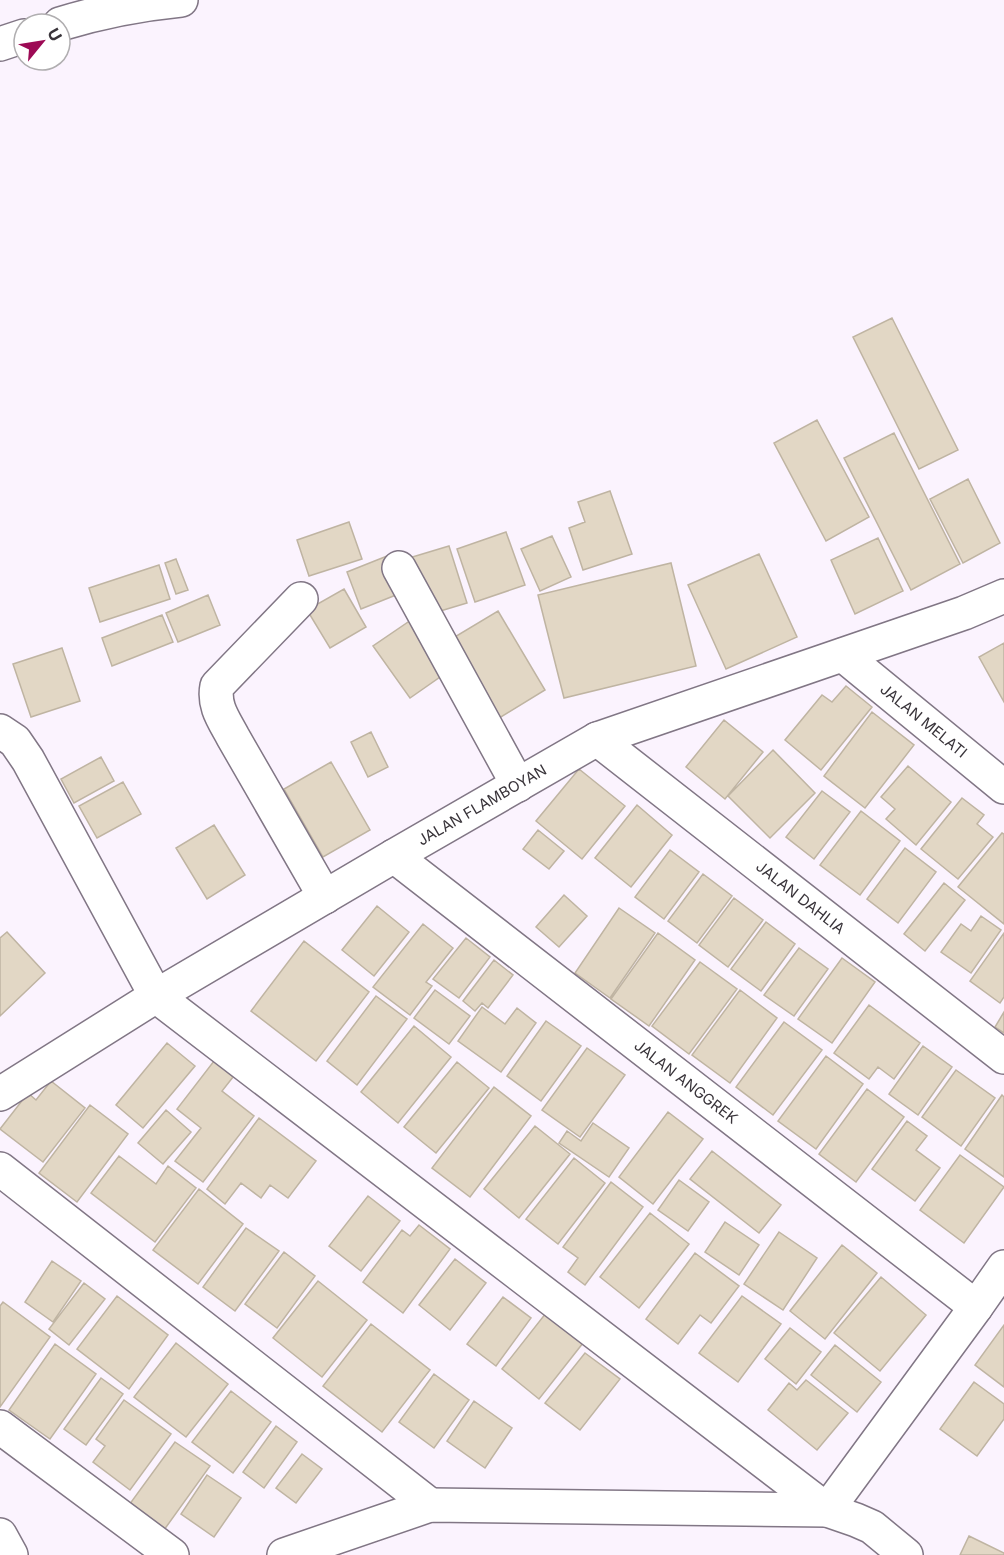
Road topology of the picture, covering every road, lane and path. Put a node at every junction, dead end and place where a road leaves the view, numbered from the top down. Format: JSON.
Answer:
{"nodes":[{"id":1,"x":181,"y":0,"type":"edge"},
{"id":2,"x":72,"y":21,"type":"edge"},
{"id":3,"x":399,"y":568,"type":"dead end"},
{"id":4,"x":1004,"y":596,"type":"edge"},
{"id":5,"x":301,"y":599,"type":"dead end"},
{"id":6,"x":843,"y":655,"type":"junction"},
{"id":7,"x":0,"y":731,"type":"edge"},
{"id":8,"x":597,"y":740,"type":"junction"},
{"id":9,"x":518,"y":785,"type":"junction"},
{"id":10,"x":1004,"y":787,"type":"edge"},
{"id":11,"x":394,"y":856,"type":"junction"},
{"id":12,"x":325,"y":897,"type":"junction"},
{"id":13,"x":156,"y":996,"type":"junction"},
{"id":14,"x":1004,"y":1057,"type":"edge"},
{"id":15,"x":0,"y":1094,"type":"edge"},
{"id":16,"x":0,"y":1169,"type":"edge"},
{"id":17,"x":1004,"y":1267,"type":"edge"},
{"id":18,"x":976,"y":1307,"type":"junction"},
{"id":19,"x":0,"y":1427,"type":"edge"},
{"id":20,"x":430,"y":1505,"type":"junction"},
{"id":21,"x":826,"y":1510,"type":"junction"},
{"id":22,"x":0,"y":1535,"type":"edge"},
{"id":23,"x":893,"y":1551,"type":"edge"},
{"id":24,"x":11,"y":1555,"type":"edge"},
{"id":25,"x":172,"y":1555,"type":"edge"},
{"id":26,"x":284,"y":1555,"type":"edge"}],
"edges":[{"from":1,"to":2,"type":"street"},
{"from":3,"to":9,"type":"street"},
{"from":4,"to":6,"type":"street","name":"JALAN FLAMBOYAN"},
{"from":5,"to":12,"type":"street"},
{"from":6,"to":8,"type":"street","name":"JALAN FLAMBOYAN"},
{"from":6,"to":10,"type":"street","name":"JALAN MELATI"},
{"from":7,"to":13,"type":"street"},
{"from":8,"to":9,"type":"street","name":"JALAN FLAMBOYAN"},
{"from":8,"to":14,"type":"street","name":"JALAN DAHLIA"},
{"from":9,"to":11,"type":"street","name":"JALAN FLAMBOYAN"},
{"from":11,"to":12,"type":"street","name":"JALAN FLAMBOYAN"},
{"from":11,"to":18,"type":"street","name":"JALAN ANGGREK"},
{"from":12,"to":13,"type":"street","name":"JALAN FLAMBOYAN"},
{"from":13,"to":15,"type":"street","name":"JALAN FLAMBOYAN"},
{"from":13,"to":21,"type":"street"},
{"from":16,"to":20,"type":"street"},
{"from":17,"to":18,"type":"street"},
{"from":18,"to":21,"type":"street"},
{"from":19,"to":25,"type":"street"},
{"from":20,"to":21,"type":"street"},
{"from":20,"to":26,"type":"street"},
{"from":21,"to":23,"type":"street"},
{"from":22,"to":24,"type":"street"}]}
